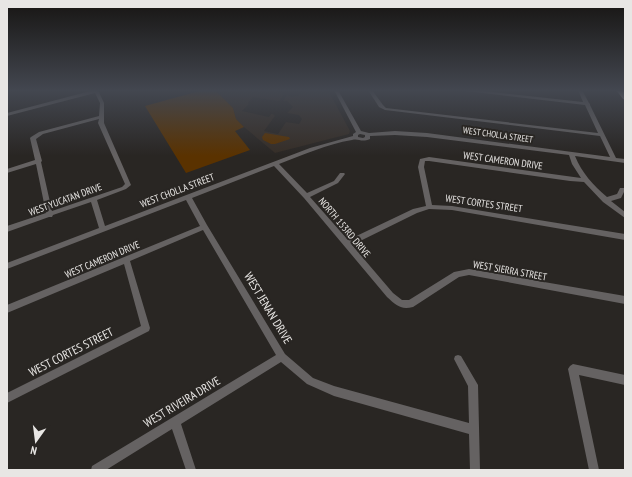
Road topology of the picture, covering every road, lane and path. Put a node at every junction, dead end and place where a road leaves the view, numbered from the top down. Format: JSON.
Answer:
{"nodes":[{"id":1,"x":17,"y":112,"type":"edge"},
{"id":2,"x":101,"y":112,"type":"edge"},
{"id":3,"x":346,"y":112,"type":"edge"},
{"id":4,"x":419,"y":112,"type":"edge"},
{"id":5,"x":592,"y":112,"type":"edge"},
{"id":6,"x":7,"y":115,"type":"edge"},
{"id":7,"x":101,"y":117,"type":"junction"},
{"id":8,"x":357,"y":135,"type":"junction"},
{"id":9,"x":602,"y":135,"type":"junction"},
{"id":10,"x":571,"y":154,"type":"junction"},
{"id":11,"x":614,"y":160,"type":"junction"},
{"id":12,"x":39,"y":161,"type":"junction"},
{"id":13,"x":625,"y":161,"type":"edge"},
{"id":14,"x":275,"y":163,"type":"junction"},
{"id":15,"x":7,"y":171,"type":"edge"},
{"id":16,"x":342,"y":174,"type":"dead end"},
{"id":17,"x":584,"y":180,"type":"junction"},
{"id":18,"x":622,"y":190,"type":"dead end"},
{"id":19,"x":188,"y":196,"type":"junction"},
{"id":20,"x":306,"y":196,"type":"junction"},
{"id":21,"x":93,"y":199,"type":"junction"},
{"id":22,"x":605,"y":200,"type":"junction"},
{"id":23,"x":429,"y":207,"type":"junction"},
{"id":24,"x":50,"y":215,"type":"junction"},
{"id":25,"x":625,"y":216,"type":"edge"},
{"id":26,"x":204,"y":227,"type":"junction"},
{"id":27,"x":103,"y":229,"type":"junction"},
{"id":28,"x":7,"y":230,"type":"edge"},
{"id":29,"x":625,"y":237,"type":"edge"},
{"id":30,"x":347,"y":244,"type":"junction"},
{"id":31,"x":126,"y":259,"type":"junction"},
{"id":32,"x":7,"y":266,"type":"edge"},
{"id":33,"x":625,"y":300,"type":"edge"},
{"id":34,"x":400,"y":304,"type":"joint"},
{"id":35,"x":7,"y":309,"type":"edge"},
{"id":36,"x":282,"y":357,"type":"junction"},
{"id":37,"x":458,"y":359,"type":"dead end"},
{"id":38,"x":625,"y":380,"type":"edge"},
{"id":39,"x":7,"y":398,"type":"edge"},
{"id":40,"x":175,"y":422,"type":"junction"},
{"id":41,"x":474,"y":430,"type":"junction"},
{"id":42,"x":96,"y":470,"type":"edge"},
{"id":43,"x":191,"y":470,"type":"edge"},
{"id":44,"x":475,"y":470,"type":"edge"},
{"id":45,"x":595,"y":470,"type":"edge"}],
"edges":[{"from":1,"to":6,"type":"street"},
{"from":2,"to":7,"type":"street"},
{"from":3,"to":8,"type":"street"},
{"from":4,"to":9,"type":"street"},
{"from":5,"to":9,"type":"street"},
{"from":7,"to":12,"type":"street"},
{"from":7,"to":21,"type":"street","name":"WEST YUCATAN DRIVE"},
{"from":8,"to":10,"type":"street","name":"WEST CHOLLA STREET"},
{"from":8,"to":14,"type":"street","name":"WEST CHOLLA STREET"},
{"from":9,"to":11,"type":"street"},
{"from":10,"to":11,"type":"street","name":"WEST CHOLLA STREET"},
{"from":10,"to":17,"type":"street"},
{"from":11,"to":13,"type":"street","name":"WEST CHOLLA STREET"},
{"from":12,"to":15,"type":"street"},
{"from":12,"to":24,"type":"street"},
{"from":14,"to":19,"type":"street","name":"WEST CHOLLA STREET"},
{"from":14,"to":20,"type":"street","name":"NORTH 153RD DRIVE"},
{"from":16,"to":20,"type":"street"},
{"from":17,"to":22,"type":"street"},
{"from":17,"to":23,"type":"street","name":"WEST CAMERON DRIVE"},
{"from":18,"to":22,"type":"street"},
{"from":19,"to":26,"type":"street","name":"WEST JENAN DRIVE"},
{"from":19,"to":27,"type":"street","name":"WEST CHOLLA STREET"},
{"from":20,"to":30,"type":"street","name":"NORTH 153RD DRIVE"},
{"from":21,"to":24,"type":"street","name":"WEST YUCATAN DRIVE"},
{"from":21,"to":27,"type":"street"},
{"from":22,"to":25,"type":"street"},
{"from":23,"to":29,"type":"street","name":"WEST CORTES STREET"},
{"from":23,"to":30,"type":"street","name":"WEST CORTES STREET"},
{"from":24,"to":28,"type":"street","name":"WEST YUCATAN DRIVE"},
{"from":26,"to":31,"type":"street","name":"WEST CAMERON DRIVE"},
{"from":26,"to":36,"type":"street","name":"WEST JENAN DRIVE"},
{"from":27,"to":32,"type":"street","name":"WEST CHOLLA STREET"},
{"from":30,"to":34,"type":"street","name":"NORTH 153RD DRIVE"},
{"from":31,"to":35,"type":"street","name":"WEST CAMERON DRIVE"},
{"from":31,"to":39,"type":"street","name":"WEST CORTES STREET"},
{"from":33,"to":34,"type":"street","name":"WEST SIERRA STREET"},
{"from":36,"to":40,"type":"street","name":"WEST RIVEIRA DRIVE"},
{"from":36,"to":41,"type":"street","name":"WEST JENAN DRIVE"},
{"from":37,"to":41,"type":"street"},
{"from":38,"to":45,"type":"street"},
{"from":40,"to":42,"type":"street","name":"WEST RIVEIRA DRIVE"},
{"from":40,"to":43,"type":"street"},
{"from":41,"to":44,"type":"street"}]}
